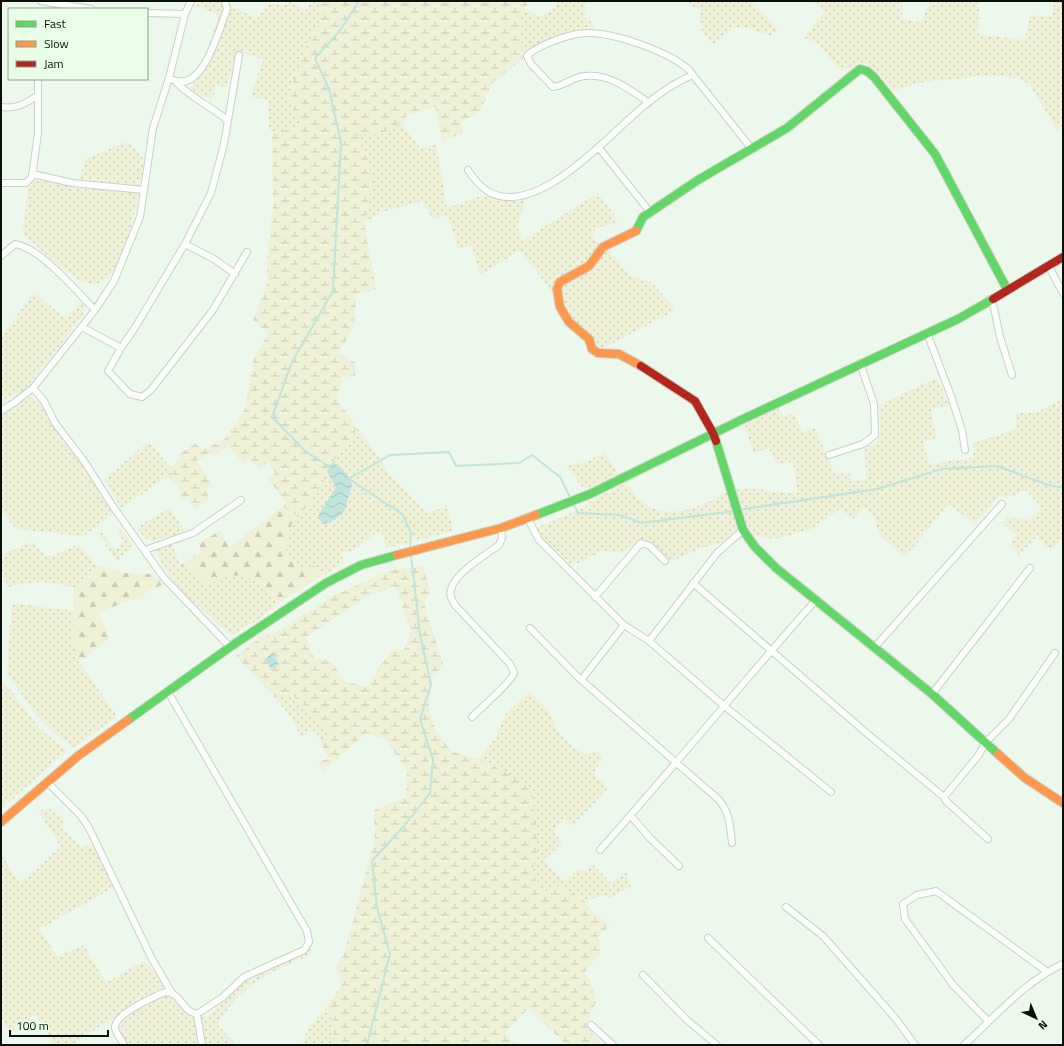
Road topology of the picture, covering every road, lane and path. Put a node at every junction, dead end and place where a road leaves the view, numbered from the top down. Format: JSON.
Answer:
{"nodes":[{"id":1,"x":41,"y":1,"type":"edge"},
{"id":2,"x":190,"y":1,"type":"edge"},
{"id":3,"x":225,"y":1,"type":"edge"},
{"id":4,"x":55,"y":6,"type":"edge"},
{"id":5,"x":79,"y":8,"type":"edge"},
{"id":6,"x":148,"y":13,"type":"edge"},
{"id":7,"x":185,"y":14,"type":"junction"},
{"id":8,"x":239,"y":55,"type":"dead end"},
{"id":9,"x":693,"y":75,"type":"junction"},
{"id":10,"x":169,"y":78,"type":"junction"},
{"id":11,"x":38,"y":80,"type":"edge"},
{"id":12,"x":176,"y":83,"type":"junction"},
{"id":13,"x":37,"y":96,"type":"junction"},
{"id":14,"x":648,"y":102,"type":"junction"},
{"id":15,"x":1,"y":107,"type":"edge"},
{"id":16,"x":227,"y":120,"type":"junction"},
{"id":17,"x":599,"y":148,"type":"junction"},
{"id":18,"x":751,"y":148,"type":"junction"},
{"id":19,"x":468,"y":170,"type":"dead end"},
{"id":20,"x":34,"y":174,"type":"junction"},
{"id":21,"x":1,"y":183,"type":"edge"},
{"id":22,"x":144,"y":190,"type":"junction"},
{"id":23,"x":650,"y":212,"type":"junction"},
{"id":24,"x":185,"y":244,"type":"junction"},
{"id":25,"x":247,"y":252,"type":"dead end"},
{"id":26,"x":1,"y":256,"type":"edge"},
{"id":27,"x":1063,"y":257,"type":"edge"},
{"id":28,"x":1048,"y":265,"type":"junction"},
{"id":29,"x":235,"y":274,"type":"junction"},
{"id":30,"x":1008,"y":289,"type":"junction"},
{"id":31,"x":1063,"y":293,"type":"edge"},
{"id":32,"x":990,"y":299,"type":"junction"},
{"id":33,"x":96,"y":310,"type":"junction"},
{"id":34,"x":82,"y":327,"type":"junction"},
{"id":35,"x":927,"y":333,"type":"junction"},
{"id":36,"x":121,"y":348,"type":"junction"},
{"id":37,"x":860,"y":363,"type":"junction"},
{"id":38,"x":1012,"y":375,"type":"dead end"},
{"id":39,"x":33,"y":388,"type":"junction"},
{"id":40,"x":1,"y":411,"type":"edge"},
{"id":41,"x":713,"y":433,"type":"junction"},
{"id":42,"x":965,"y":450,"type":"dead end"},
{"id":43,"x":829,"y":455,"type":"dead end"},
{"id":44,"x":241,"y":500,"type":"dead end"},
{"id":45,"x":1002,"y":504,"type":"dead end"},
{"id":46,"x":528,"y":519,"type":"junction"},
{"id":47,"x":501,"y":528,"type":"junction"},
{"id":48,"x":743,"y":530,"type":"junction"},
{"id":49,"x":145,"y":550,"type":"junction"},
{"id":50,"x":665,"y":561,"type":"dead end"},
{"id":51,"x":1030,"y":568,"type":"dead end"},
{"id":52,"x":693,"y":583,"type":"junction"},
{"id":53,"x":595,"y":597,"type":"junction"},
{"id":54,"x":815,"y":601,"type":"junction"},
{"id":55,"x":624,"y":625,"type":"junction"},
{"id":56,"x":530,"y":628,"type":"dead end"},
{"id":57,"x":649,"y":641,"type":"junction"},
{"id":58,"x":230,"y":647,"type":"junction"},
{"id":59,"x":874,"y":648,"type":"junction"},
{"id":60,"x":770,"y":651,"type":"junction"},
{"id":61,"x":1055,"y":653,"type":"dead end"},
{"id":62,"x":582,"y":679,"type":"junction"},
{"id":63,"x":168,"y":692,"type":"junction"},
{"id":64,"x":932,"y":694,"type":"junction"},
{"id":65,"x":724,"y":705,"type":"junction"},
{"id":66,"x":472,"y":717,"type":"dead end"},
{"id":67,"x":986,"y":742,"type":"junction"},
{"id":68,"x":677,"y":764,"type":"junction"},
{"id":69,"x":47,"y":782,"type":"junction"},
{"id":70,"x":831,"y":792,"type":"dead end"},
{"id":71,"x":944,"y":797,"type":"junction"},
{"id":72,"x":1063,"y":803,"type":"edge"},
{"id":73,"x":631,"y":816,"type":"junction"},
{"id":74,"x":1,"y":822,"type":"edge"},
{"id":75,"x":988,"y":839,"type":"dead end"},
{"id":76,"x":732,"y":843,"type":"dead end"},
{"id":77,"x":600,"y":850,"type":"dead end"},
{"id":78,"x":679,"y":866,"type":"dead end"},
{"id":79,"x":786,"y":907,"type":"dead end"},
{"id":80,"x":708,"y":938,"type":"dead end"},
{"id":81,"x":1063,"y":964,"type":"edge"},
{"id":82,"x":1046,"y":971,"type":"junction"},
{"id":83,"x":643,"y":975,"type":"dead end"},
{"id":84,"x":172,"y":993,"type":"junction"},
{"id":85,"x":197,"y":1014,"type":"junction"},
{"id":86,"x":988,"y":1021,"type":"junction"},
{"id":87,"x":591,"y":1025,"type":"dead end"},
{"id":88,"x":124,"y":1045,"type":"edge"},
{"id":89,"x":202,"y":1045,"type":"edge"},
{"id":90,"x":614,"y":1045,"type":"edge"},
{"id":91,"x":717,"y":1045,"type":"edge"},
{"id":92,"x":819,"y":1045,"type":"edge"},
{"id":93,"x":915,"y":1045,"type":"edge"},
{"id":94,"x":964,"y":1045,"type":"edge"}],
"edges":[{"from":1,"to":4,"type":"street"},
{"from":2,"to":7,"type":"street"},
{"from":3,"to":12,"type":"street"},
{"from":4,"to":5,"type":"street"},
{"from":6,"to":7,"type":"street"},
{"from":7,"to":10,"type":"street"},
{"from":8,"to":16,"type":"street"},
{"from":9,"to":14,"type":"street"},
{"from":9,"to":14,"type":"street"},
{"from":9,"to":18,"type":"street"},
{"from":10,"to":12,"type":"street"},
{"from":10,"to":22,"type":"street"},
{"from":11,"to":13,"type":"street"},
{"from":12,"to":16,"type":"street"},
{"from":13,"to":15,"type":"street"},
{"from":13,"to":20,"type":"street"},
{"from":14,"to":17,"type":"street"},
{"from":16,"to":24,"type":"street"},
{"from":17,"to":19,"type":"street"},
{"from":17,"to":23,"type":"street"},
{"from":18,"to":23,"type":"street"},
{"from":18,"to":30,"type":"street"},
{"from":20,"to":21,"type":"street"},
{"from":20,"to":22,"type":"street"},
{"from":22,"to":33,"type":"street"},
{"from":23,"to":41,"type":"street"},
{"from":24,"to":29,"type":"street"},
{"from":24,"to":36,"type":"street"},
{"from":25,"to":29,"type":"street"},
{"from":26,"to":33,"type":"street"},
{"from":27,"to":28,"type":"street"},
{"from":28,"to":30,"type":"street"},
{"from":28,"to":31,"type":"street"},
{"from":29,"to":36,"type":"street"},
{"from":30,"to":32,"type":"street"},
{"from":32,"to":35,"type":"street"},
{"from":32,"to":38,"type":"street"},
{"from":33,"to":34,"type":"street"},
{"from":34,"to":36,"type":"street"},
{"from":34,"to":39,"type":"street"},
{"from":35,"to":37,"type":"street"},
{"from":35,"to":42,"type":"street"},
{"from":37,"to":41,"type":"street"},
{"from":37,"to":43,"type":"street"},
{"from":39,"to":40,"type":"street"},
{"from":39,"to":49,"type":"street"},
{"from":41,"to":46,"type":"street"},
{"from":41,"to":48,"type":"street"},
{"from":44,"to":49,"type":"street"},
{"from":45,"to":59,"type":"street"},
{"from":46,"to":47,"type":"street"},
{"from":46,"to":53,"type":"street"},
{"from":47,"to":58,"type":"street"},
{"from":47,"to":66,"type":"street"},
{"from":48,"to":52,"type":"street"},
{"from":48,"to":54,"type":"street"},
{"from":49,"to":58,"type":"street"},
{"from":50,"to":53,"type":"street"},
{"from":51,"to":64,"type":"street"},
{"from":52,"to":57,"type":"street"},
{"from":52,"to":60,"type":"street"},
{"from":53,"to":55,"type":"street"},
{"from":54,"to":59,"type":"street"},
{"from":54,"to":60,"type":"street"},
{"from":55,"to":57,"type":"street"},
{"from":55,"to":62,"type":"street"},
{"from":56,"to":62,"type":"street"},
{"from":57,"to":65,"type":"street"},
{"from":58,"to":63,"type":"street"},
{"from":59,"to":64,"type":"street"},
{"from":60,"to":65,"type":"street"},
{"from":60,"to":71,"type":"street"},
{"from":61,"to":67,"type":"street"},
{"from":62,"to":68,"type":"street"},
{"from":63,"to":69,"type":"street"},
{"from":63,"to":85,"type":"street"},
{"from":64,"to":67,"type":"street"},
{"from":65,"to":68,"type":"street"},
{"from":65,"to":70,"type":"street"},
{"from":67,"to":71,"type":"street"},
{"from":67,"to":72,"type":"street"},
{"from":68,"to":73,"type":"street"},
{"from":68,"to":76,"type":"street"},
{"from":69,"to":74,"type":"street"},
{"from":69,"to":84,"type":"street"},
{"from":71,"to":75,"type":"street"},
{"from":73,"to":77,"type":"street"},
{"from":73,"to":78,"type":"street"},
{"from":79,"to":93,"type":"street"},
{"from":80,"to":92,"type":"street"},
{"from":81,"to":82,"type":"street"},
{"from":82,"to":86,"type":"street"},
{"from":82,"to":86,"type":"street"},
{"from":83,"to":91,"type":"street"},
{"from":84,"to":85,"type":"street"},
{"from":84,"to":88,"type":"street"},
{"from":85,"to":89,"type":"street"},
{"from":86,"to":94,"type":"street"},
{"from":87,"to":90,"type":"street"}]}
